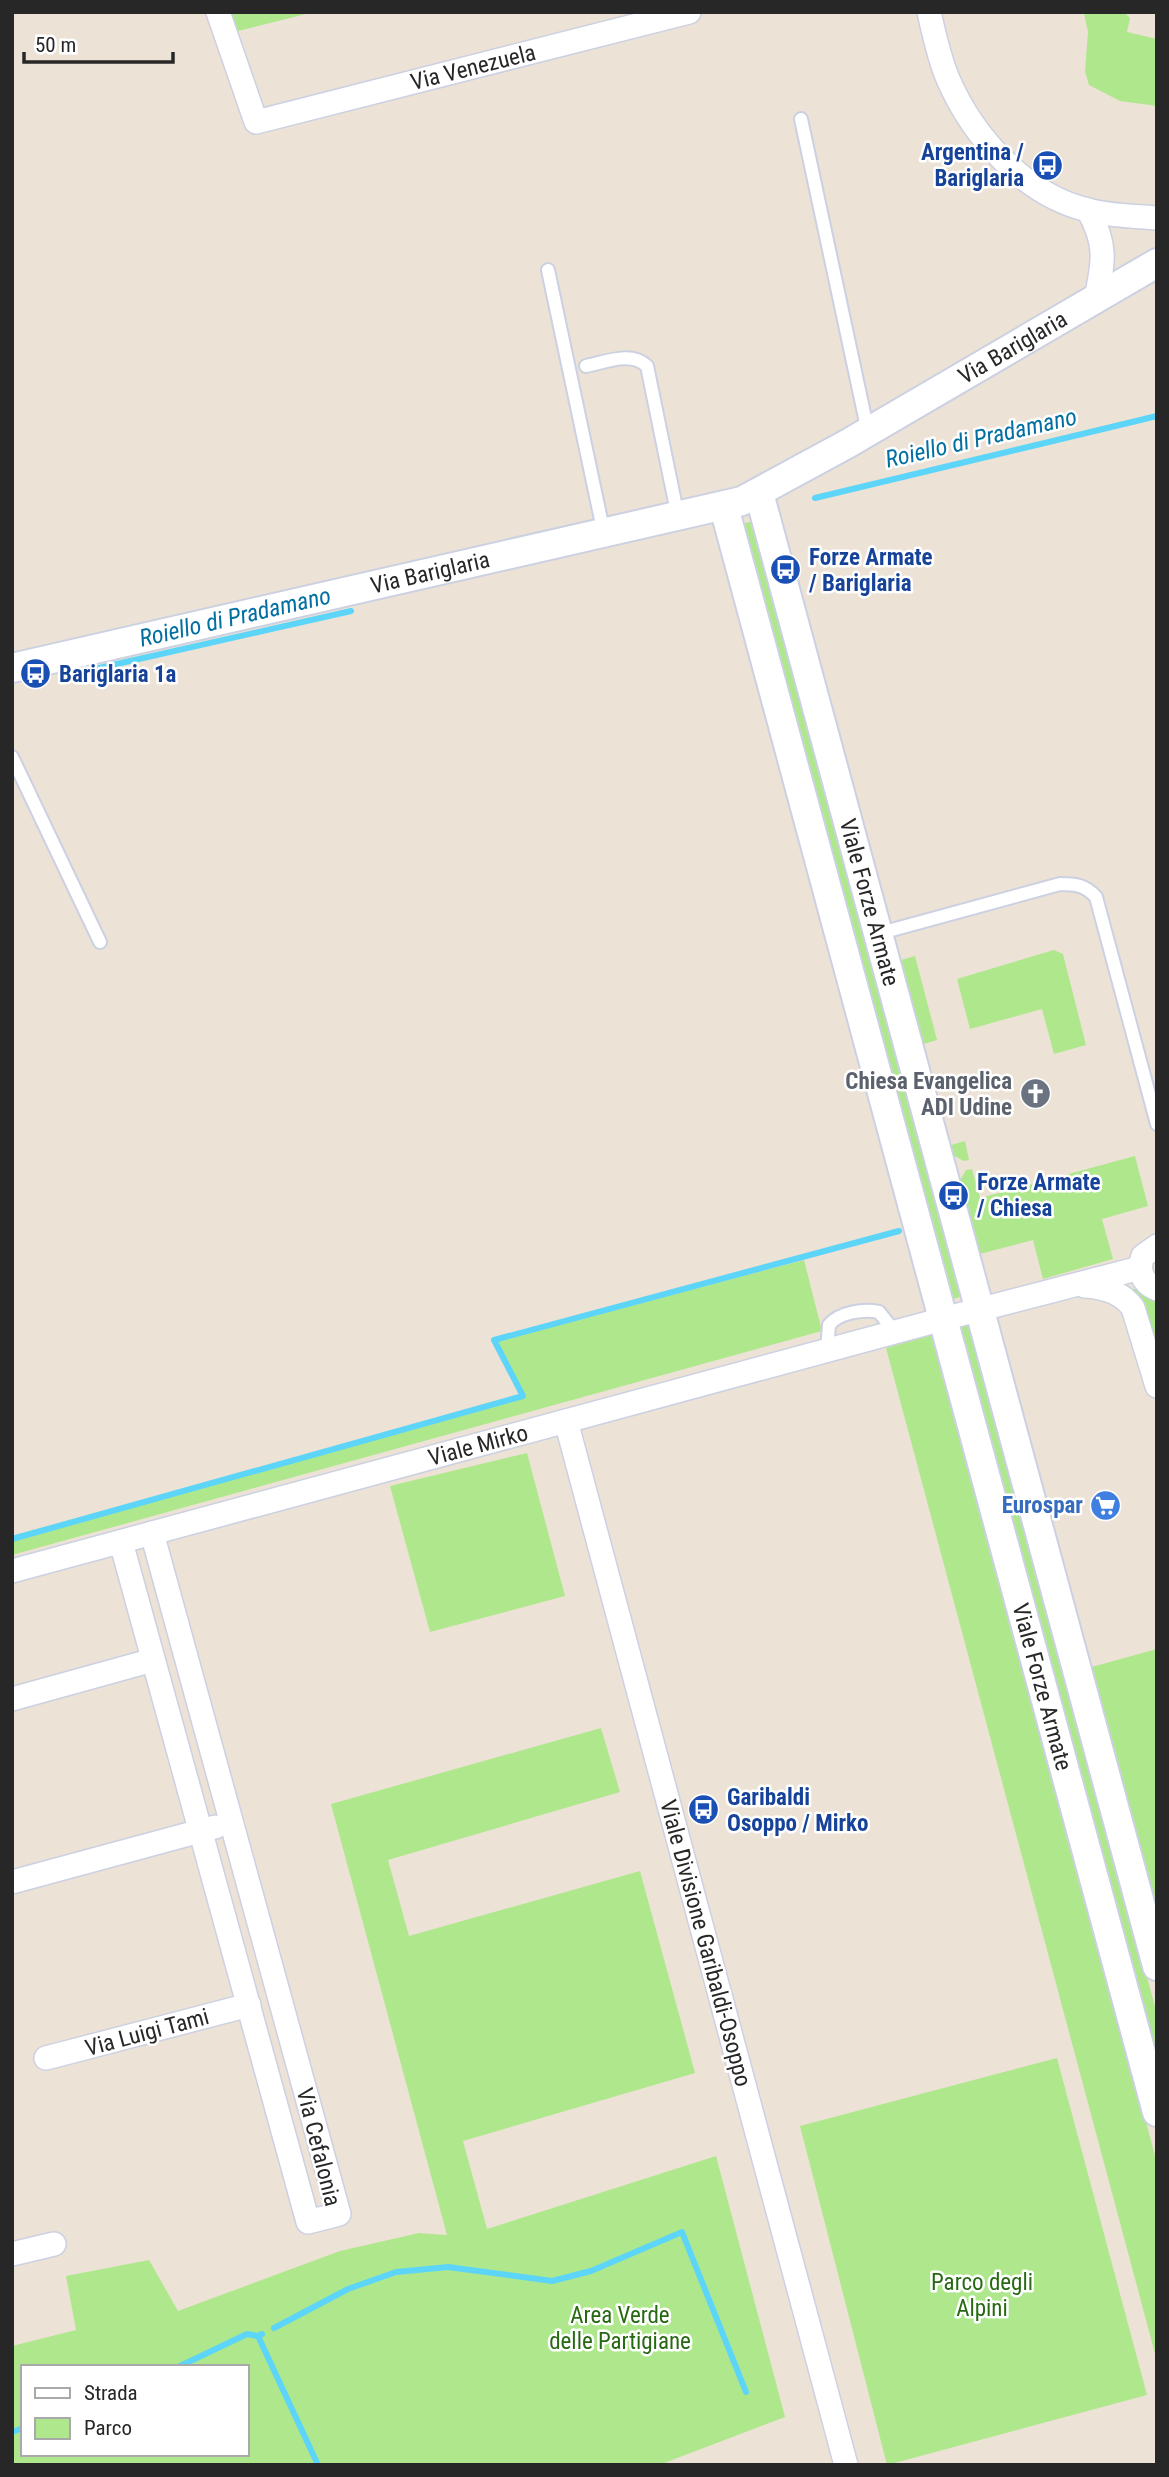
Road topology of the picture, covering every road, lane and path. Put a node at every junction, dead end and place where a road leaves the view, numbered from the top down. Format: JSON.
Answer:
{"nodes":[{"id":1,"x":218,"y":12,"type":"edge"},
{"id":2,"x":689,"y":12,"type":"edge"},
{"id":3,"x":929,"y":12,"type":"edge"},
{"id":4,"x":801,"y":120,"type":"dead end"},
{"id":5,"x":1088,"y":211,"type":"junction"},
{"id":6,"x":1151,"y":221,"type":"edge"},
{"id":7,"x":1103,"y":250,"type":"junction"},
{"id":8,"x":1152,"y":263,"type":"edge"},
{"id":9,"x":548,"y":270,"type":"dead end"},
{"id":10,"x":1096,"y":298,"type":"junction"},
{"id":11,"x":586,"y":366,"type":"dead end"},
{"id":12,"x":868,"y":432,"type":"junction"},
{"id":13,"x":759,"y":493,"type":"junction"},
{"id":14,"x":723,"y":507,"type":"junction"},
{"id":15,"x":678,"y":517,"type":"junction"},
{"id":16,"x":604,"y":534,"type":"junction"},
{"id":17,"x":12,"y":668,"type":"edge"},
{"id":18,"x":12,"y":757,"type":"edge"},
{"id":19,"x":877,"y":933,"type":"junction"},
{"id":20,"x":100,"y":942,"type":"dead end"},
{"id":21,"x":1157,"y":1124,"type":"edge"},
{"id":22,"x":1157,"y":1246,"type":"edge"},
{"id":23,"x":1140,"y":1268,"type":"junction"},
{"id":24,"x":1071,"y":1285,"type":"junction"},
{"id":25,"x":1157,"y":1289,"type":"edge"},
{"id":26,"x":978,"y":1309,"type":"junction"},
{"id":27,"x":943,"y":1319,"type":"junction"},
{"id":28,"x":1157,"y":1385,"type":"edge"},
{"id":29,"x":566,"y":1421,"type":"junction"},
{"id":30,"x":152,"y":1533,"type":"junction"},
{"id":31,"x":121,"y":1542,"type":"junction"},
{"id":32,"x":12,"y":1571,"type":"edge"},
{"id":33,"x":153,"y":1660,"type":"junction"},
{"id":34,"x":12,"y":1699,"type":"edge"},
{"id":35,"x":231,"y":1822,"type":"junction"},
{"id":36,"x":200,"y":1831,"type":"junction"},
{"id":37,"x":12,"y":1882,"type":"edge"},
{"id":38,"x":1157,"y":1966,"type":"edge"},
{"id":39,"x":248,"y":2005,"type":"junction"},
{"id":40,"x":1142,"y":2055,"type":"junction"},
{"id":41,"x":46,"y":2058,"type":"dead end"},
{"id":42,"x":1157,"y":2085,"type":"edge"},
{"id":43,"x":1157,"y":2112,"type":"edge"},
{"id":44,"x":54,"y":2244,"type":"dead end"},
{"id":45,"x":12,"y":2254,"type":"edge"},
{"id":46,"x":846,"y":2465,"type":"edge"}],
"edges":[{"from":1,"to":2,"type":"street","name":"Via Venezuela"},
{"from":3,"to":5,"type":"street"},
{"from":4,"to":12,"type":"lane"},
{"from":5,"to":6,"type":"street"},
{"from":5,"to":7,"type":"street"},
{"from":7,"to":8,"type":"street"},
{"from":7,"to":10,"type":"street"},
{"from":8,"to":10,"type":"street","name":"Via Bariglaria"},
{"from":9,"to":16,"type":"lane"},
{"from":10,"to":12,"type":"street","name":"Via Bariglaria"},
{"from":11,"to":15,"type":"lane"},
{"from":12,"to":13,"type":"street","name":"Via Bariglaria"},
{"from":13,"to":14,"type":"street","name":"Via Bariglaria"},
{"from":13,"to":19,"type":"street","name":"Viale Forze Armate"},
{"from":14,"to":15,"type":"street","name":"Via Bariglaria"},
{"from":14,"to":27,"type":"street","name":"Viale Forze Armate"},
{"from":15,"to":16,"type":"street","name":"Via Bariglaria"},
{"from":16,"to":17,"type":"street","name":"Via Bariglaria"},
{"from":18,"to":20,"type":"lane"},
{"from":19,"to":21,"type":"lane"},
{"from":19,"to":26,"type":"street","name":"Viale Forze Armate"},
{"from":22,"to":23,"type":"street"},
{"from":23,"to":24,"type":"street"},
{"from":23,"to":25,"type":"street"},
{"from":24,"to":26,"type":"street"},
{"from":24,"to":28,"type":"street"},
{"from":26,"to":27,"type":"street"},
{"from":26,"to":38,"type":"street","name":"Viale Forze Armate"},
{"from":27,"to":29,"type":"street","name":"Viale Mirko"},
{"from":27,"to":40,"type":"street","name":"Viale Forze Armate"},
{"from":29,"to":30,"type":"street","name":"Viale Mirko"},
{"from":29,"to":46,"type":"street","name":"Viale Divisione Garibaldi-Osoppo"},
{"from":30,"to":31,"type":"street","name":"Viale Mirko"},
{"from":30,"to":35,"type":"street","name":"Via Cefalonia"},
{"from":31,"to":32,"type":"street","name":"Viale Mirko"},
{"from":31,"to":33,"type":"street","name":"Via Cefalonia"},
{"from":33,"to":34,"type":"street"},
{"from":33,"to":36,"type":"street","name":"Via Cefalonia"},
{"from":35,"to":36,"type":"street"},
{"from":35,"to":39,"type":"street","name":"Via Cefalonia"},
{"from":36,"to":37,"type":"street"},
{"from":36,"to":39,"type":"street","name":"Via Cefalonia"},
{"from":39,"to":41,"type":"street","name":"Via Luigi Tami"},
{"from":40,"to":42,"type":"street","name":"Viale Forze Armate"},
{"from":40,"to":43,"type":"street","name":"Viale Forze Armate"},
{"from":44,"to":45,"type":"street"}]}
